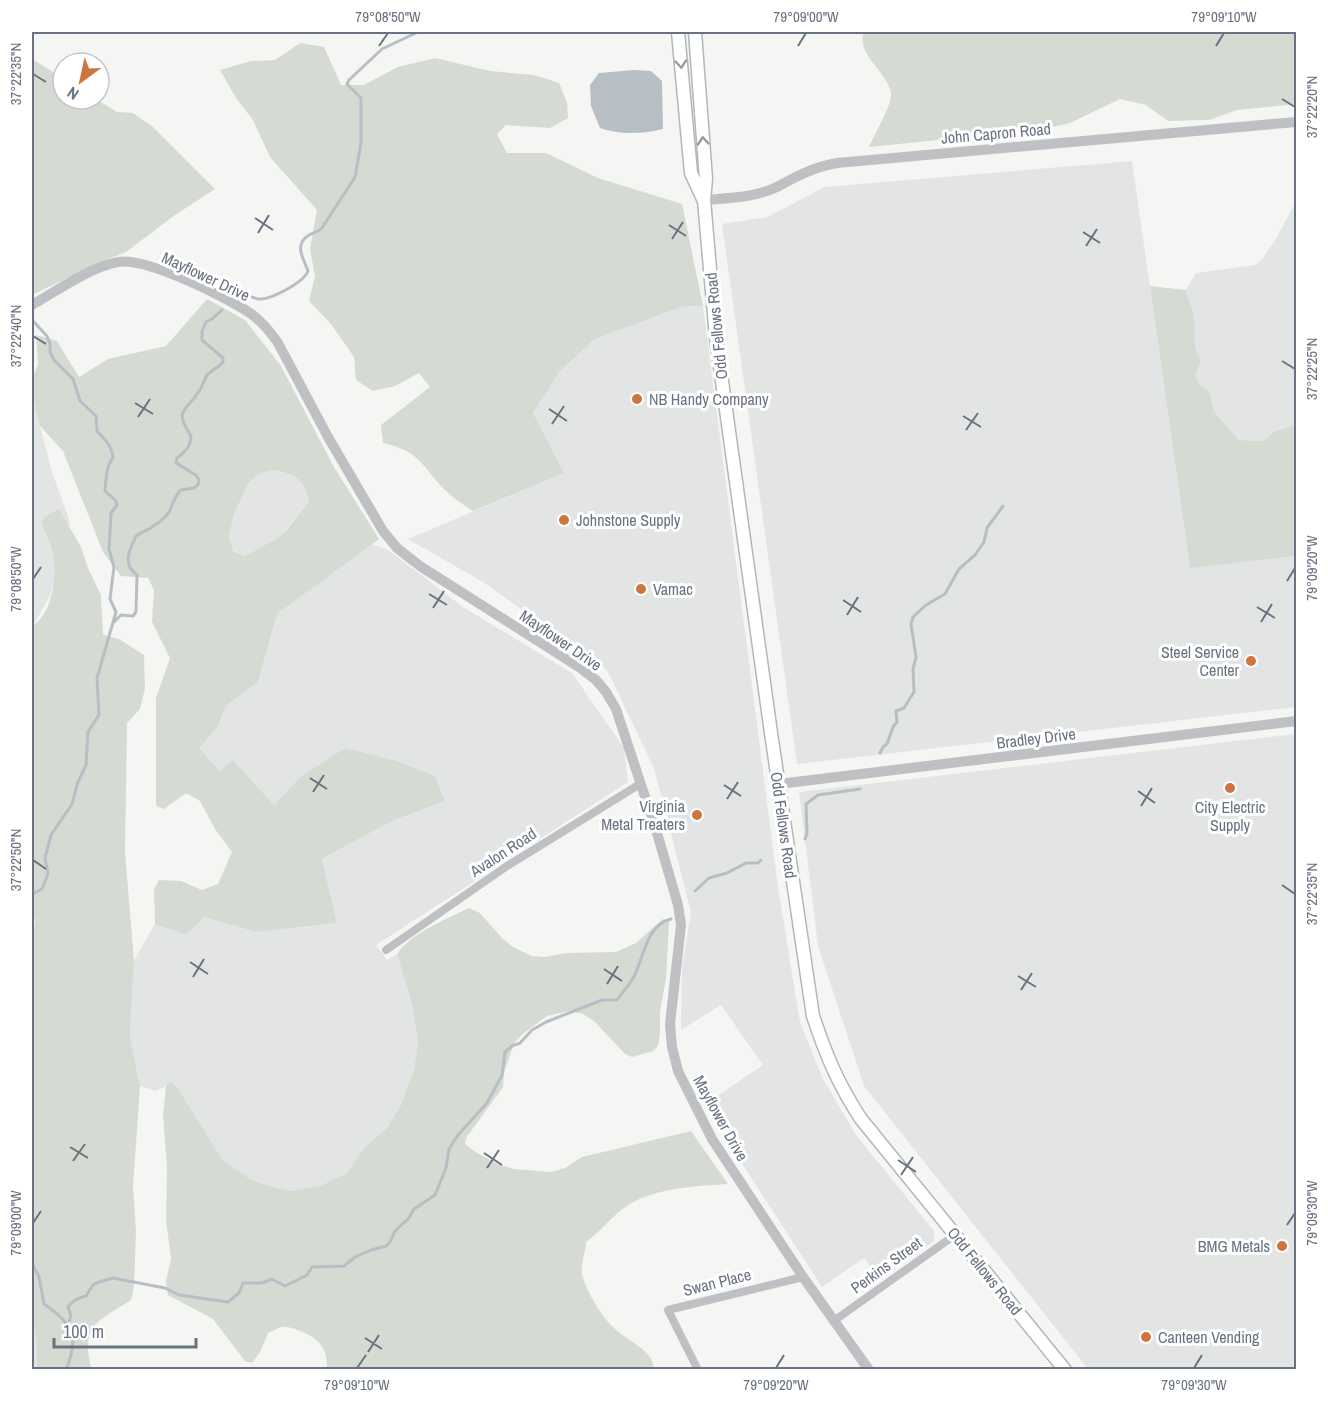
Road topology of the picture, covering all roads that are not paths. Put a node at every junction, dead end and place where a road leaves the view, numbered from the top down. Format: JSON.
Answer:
{"nodes":[{"id":1,"x":678,"y":32,"type":"edge"},
{"id":2,"x":695,"y":32,"type":"edge"},
{"id":3,"x":1296,"y":122,"type":"edge"},
{"id":4,"x":704,"y":200,"type":"junction"},
{"id":5,"x":32,"y":305,"type":"edge"},
{"id":6,"x":1296,"y":721,"type":"edge"},
{"id":7,"x":640,"y":784,"type":"junction"},
{"id":8,"x":778,"y":784,"type":"junction"},
{"id":9,"x":386,"y":950,"type":"dead end"},
{"id":10,"x":955,"y":1235,"type":"junction"},
{"id":11,"x":803,"y":1277,"type":"junction"},
{"id":12,"x":835,"y":1320,"type":"junction"},
{"id":13,"x":698,"y":1370,"type":"edge"},
{"id":14,"x":869,"y":1370,"type":"edge"},
{"id":15,"x":1065,"y":1370,"type":"edge"}],
"edges":[{"from":1,"to":4,"type":"main road","name":"Odd Fellows Road","one_way":true},
{"from":4,"to":2,"type":"main road","name":"Odd Fellows Road","one_way":true},
{"from":3,"to":4,"type":"street","name":"John Capron Road"},
{"from":4,"to":8,"type":"main road","name":"Odd Fellows Road"},
{"from":5,"to":7,"type":"street","name":"Mayflower Drive"},
{"from":6,"to":8,"type":"street","name":"Bradley Drive"},
{"from":7,"to":9,"type":"street","name":"Avalon Road"},
{"from":7,"to":11,"type":"street","name":"Mayflower Drive"},
{"from":8,"to":10,"type":"main road","name":"Odd Fellows Road"},
{"from":10,"to":12,"type":"street","name":"Perkins Street"},
{"from":10,"to":15,"type":"main road","name":"Odd Fellows Road"},
{"from":11,"to":12,"type":"street","name":"Mayflower Drive"},
{"from":11,"to":13,"type":"street","name":"Swan Place"},
{"from":12,"to":14,"type":"street","name":"Mayflower Drive"}]}
